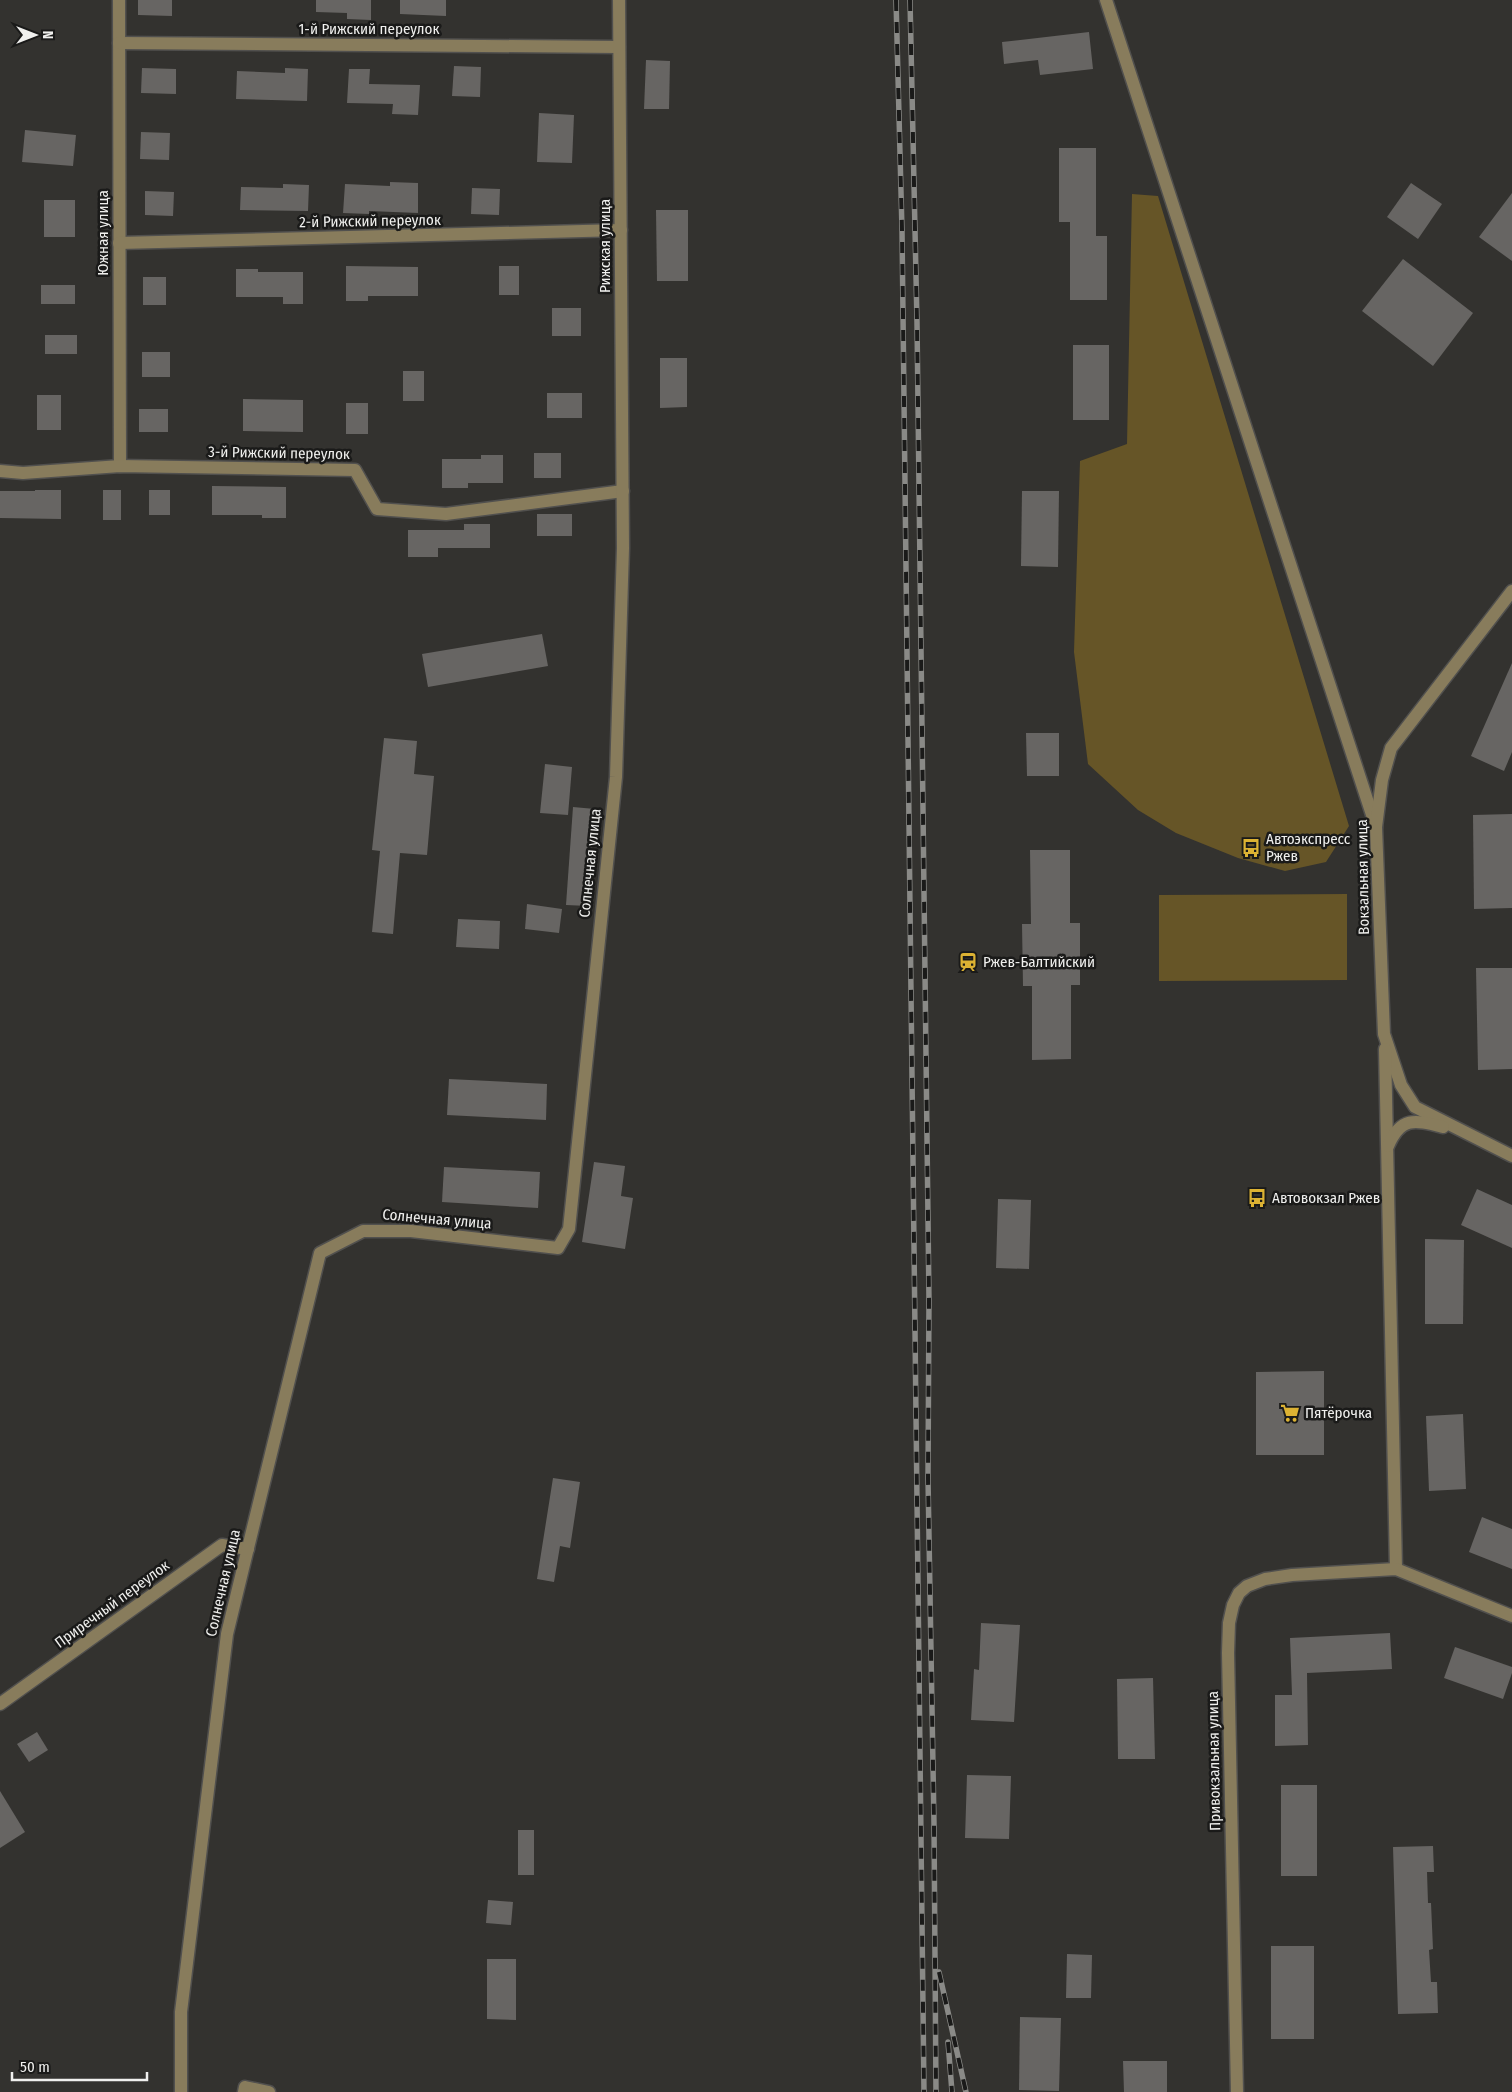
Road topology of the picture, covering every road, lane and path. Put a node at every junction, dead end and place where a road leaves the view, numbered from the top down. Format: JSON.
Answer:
{"nodes":[{"id":1,"x":119,"y":0,"type":"edge"},
{"id":2,"x":619,"y":0,"type":"edge"},
{"id":3,"x":1106,"y":0,"type":"edge"},
{"id":4,"x":119,"y":43,"type":"junction"},
{"id":5,"x":619,"y":47,"type":"junction"},
{"id":6,"x":621,"y":230,"type":"junction"},
{"id":7,"x":119,"y":243,"type":"junction"},
{"id":8,"x":120,"y":466,"type":"junction"},
{"id":9,"x":0,"y":471,"type":"edge"},
{"id":10,"x":623,"y":491,"type":"junction"},
{"id":11,"x":1512,"y":591,"type":"edge"},
{"id":12,"x":1376,"y":827,"type":"junction"},
{"id":13,"x":1384,"y":1034,"type":"junction"},
{"id":14,"x":1469,"y":1134,"type":"junction"},
{"id":15,"x":1387,"y":1149,"type":"junction"},
{"id":16,"x":1512,"y":1156,"type":"edge"},
{"id":17,"x":248,"y":1549,"type":"junction"},
{"id":18,"x":1396,"y":1569,"type":"junction"},
{"id":19,"x":1512,"y":1616,"type":"edge"},
{"id":20,"x":0,"y":1704,"type":"edge"},
{"id":21,"x":181,"y":2092,"type":"edge"},
{"id":22,"x":244,"y":2092,"type":"edge"},
{"id":23,"x":269,"y":2092,"type":"edge"},
{"id":24,"x":1237,"y":2092,"type":"edge"}],
"edges":[{"from":1,"to":4,"type":"street","name":"Южная улица"},
{"from":2,"to":5,"type":"street","name":"Рижская улица"},
{"from":3,"to":12,"type":"street"},
{"from":4,"to":5,"type":"street","name":"1-й Рижский переулок"},
{"from":4,"to":7,"type":"street","name":"Южная улица"},
{"from":5,"to":6,"type":"street","name":"Рижская улица"},
{"from":6,"to":7,"type":"street","name":"2-й Рижский переулок"},
{"from":6,"to":10,"type":"street","name":"Рижская улица"},
{"from":7,"to":8,"type":"street","name":"Южная улица"},
{"from":8,"to":9,"type":"street","name":"3-й Рижский переулок"},
{"from":8,"to":10,"type":"street","name":"3-й Рижский переулок"},
{"from":10,"to":17,"type":"street","name":"Солнечная улица"},
{"from":11,"to":12,"type":"street","name":"Вокзальная улица"},
{"from":12,"to":13,"type":"street","name":"Вокзальная улица"},
{"from":13,"to":14,"type":"street","name":"Вокзальная улица"},
{"from":13,"to":15,"type":"street"},
{"from":14,"to":15,"type":"street"},
{"from":14,"to":16,"type":"street"},
{"from":15,"to":18,"type":"street"},
{"from":17,"to":20,"type":"street","name":"Приречный переулок"},
{"from":17,"to":21,"type":"street","name":"Солнечная улица"},
{"from":18,"to":19,"type":"street"},
{"from":18,"to":24,"type":"street","name":"Привокзальная улица"},
{"from":22,"to":23,"type":"street"}]}
